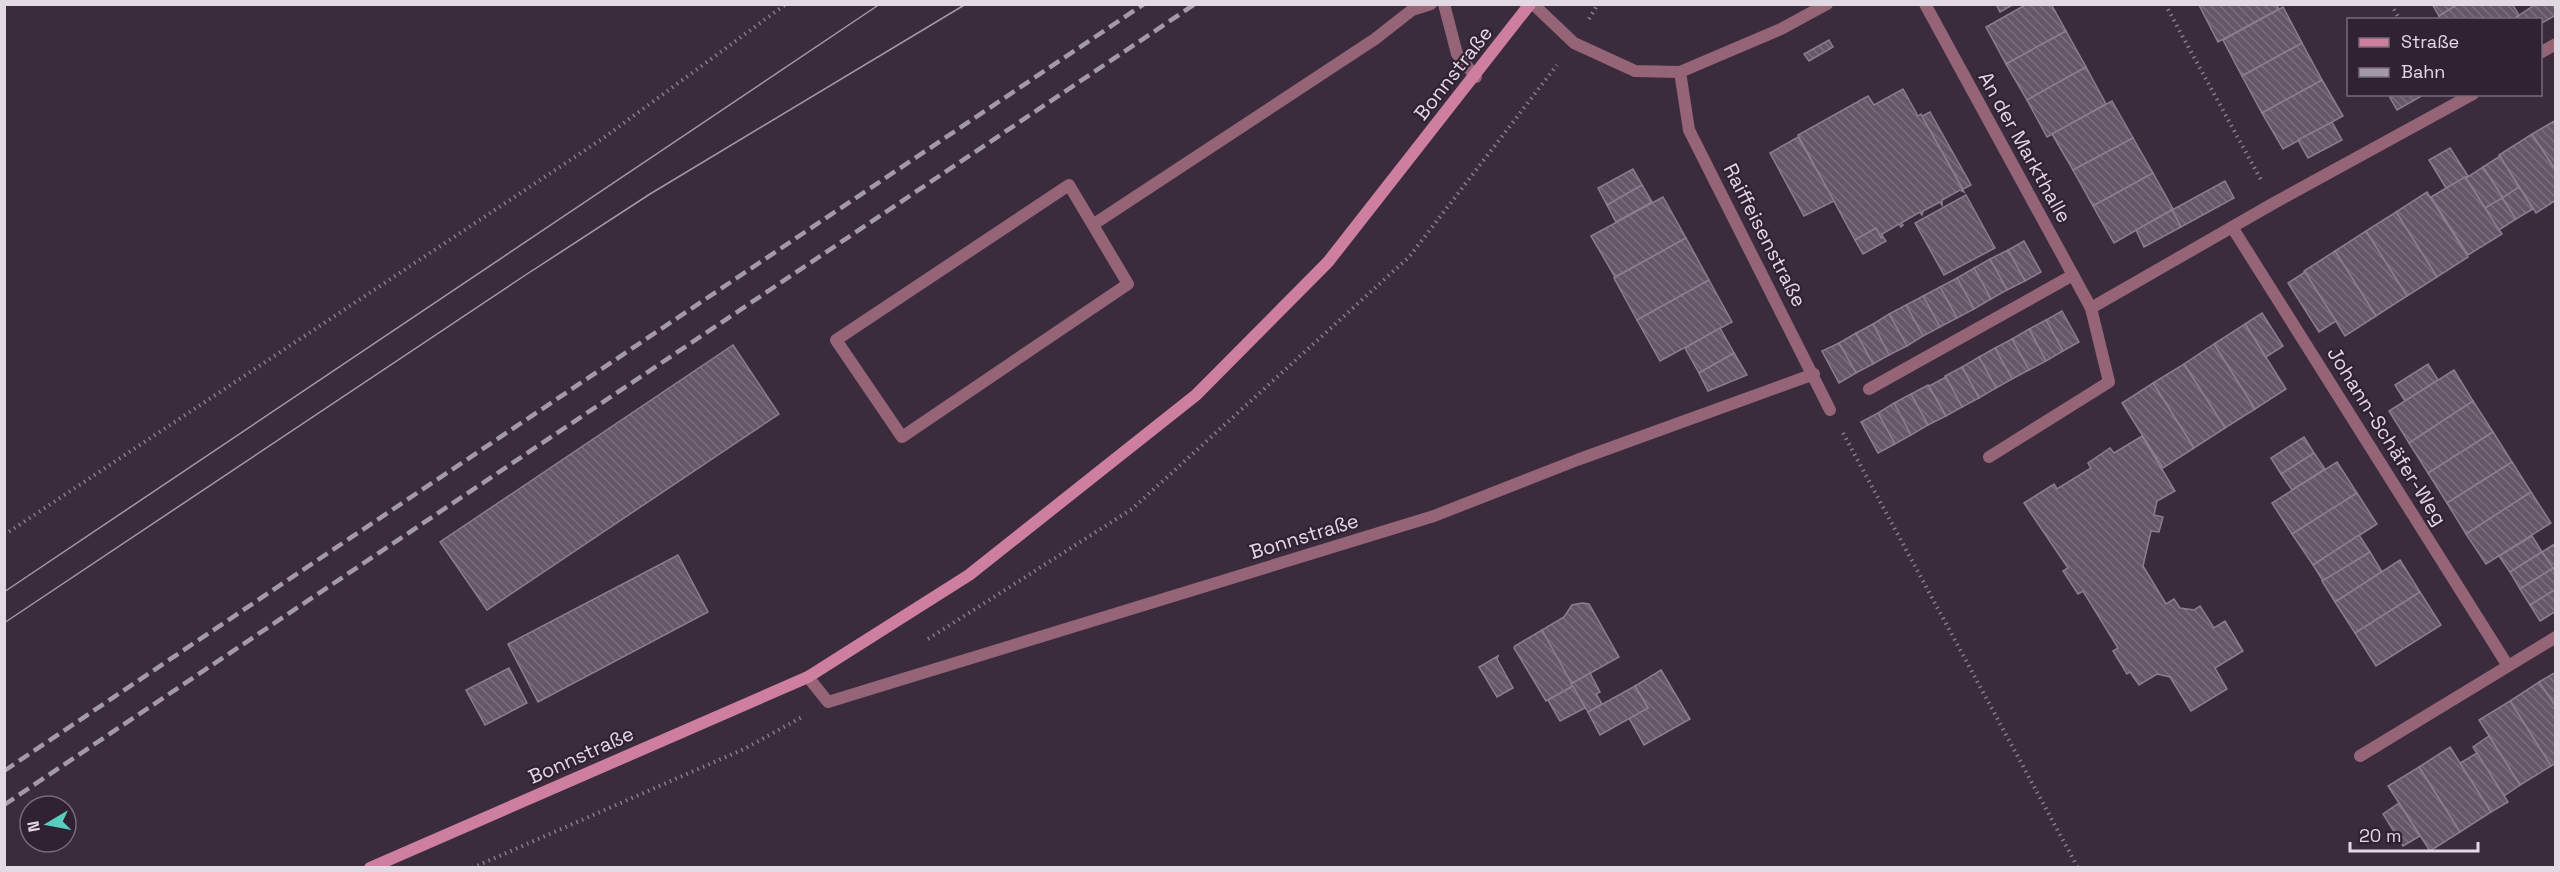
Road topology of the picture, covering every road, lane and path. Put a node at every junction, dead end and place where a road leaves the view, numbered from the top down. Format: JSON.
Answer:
{"nodes":[{"id":1,"x":786,"y":4,"type":"edge"},
{"id":2,"x":1431,"y":4,"type":"edge"},
{"id":3,"x":1444,"y":4,"type":"edge"},
{"id":4,"x":1532,"y":4,"type":"edge"},
{"id":5,"x":1598,"y":4,"type":"edge"},
{"id":6,"x":1827,"y":4,"type":"edge"},
{"id":7,"x":1925,"y":4,"type":"edge"},
{"id":8,"x":2165,"y":4,"type":"edge"},
{"id":9,"x":2391,"y":4,"type":"edge"},
{"id":10,"x":2399,"y":18,"type":"edge"},
{"id":11,"x":1574,"y":43,"type":"junction"},
{"id":12,"x":2556,"y":44,"type":"edge"},
{"id":13,"x":2542,"y":52,"type":"edge"},
{"id":14,"x":1680,"y":72,"type":"junction"},
{"id":15,"x":1476,"y":77,"type":"junction"},
{"id":16,"x":2469,"y":96,"type":"edge"},
{"id":17,"x":2274,"y":203,"type":"junction"},
{"id":18,"x":1094,"y":224,"type":"junction"},
{"id":19,"x":2232,"y":227,"type":"junction"},
{"id":20,"x":2073,"y":275,"type":"junction"},
{"id":21,"x":2091,"y":308,"type":"junction"},
{"id":22,"x":1814,"y":374,"type":"junction"},
{"id":23,"x":1869,"y":389,"type":"dead end"},
{"id":24,"x":1830,"y":410,"type":"joint"},
{"id":25,"x":1989,"y":457,"type":"dead end"},
{"id":26,"x":1132,"y":509,"type":"dead end"},
{"id":27,"x":4,"y":535,"type":"edge"},
{"id":28,"x":2556,"y":637,"type":"edge"},
{"id":29,"x":2508,"y":666,"type":"junction"},
{"id":30,"x":808,"y":677,"type":"junction"},
{"id":31,"x":2360,"y":756,"type":"dead end"},
{"id":32,"x":370,"y":867,"type":"edge"},
{"id":33,"x":2078,"y":867,"type":"edge"}],
"edges":[{"from":1,"to":27,"type":"path"},
{"from":2,"to":18,"type":"street"},
{"from":3,"to":15,"type":"street"},
{"from":4,"to":11,"type":"street"},
{"from":4,"to":15,"type":"main road","name":"Bonnstraße"},
{"from":5,"to":11,"type":"path"},
{"from":6,"to":14,"type":"street"},
{"from":7,"to":20,"type":"street","name":"An der Markthalle"},
{"from":8,"to":17,"type":"path"},
{"from":9,"to":10,"type":"path"},
{"from":11,"to":14,"type":"street"},
{"from":11,"to":26,"type":"path"},
{"from":12,"to":13,"type":"street"},
{"from":14,"to":22,"type":"street","name":"Raiffeisenstraße"},
{"from":15,"to":30,"type":"main road","name":"Bonnstraße"},
{"from":16,"to":17,"type":"street"},
{"from":17,"to":19,"type":"street"},
{"from":18,"to":18,"type":"street"},
{"from":19,"to":21,"type":"street"},
{"from":19,"to":29,"type":"street","name":"Johann-Schäfer-Weg"},
{"from":20,"to":21,"type":"street","name":"An der Markthalle"},
{"from":20,"to":23,"type":"street"},
{"from":21,"to":25,"type":"street","name":"An der Markthalle"},
{"from":22,"to":24,"type":"street","name":"Raiffeisenstraße"},
{"from":22,"to":30,"type":"street","name":"Bonnstraße"},
{"from":24,"to":33,"type":"path"},
{"from":28,"to":29,"type":"street"},
{"from":29,"to":31,"type":"street"},
{"from":30,"to":32,"type":"main road","name":"Bonnstraße"}]}
